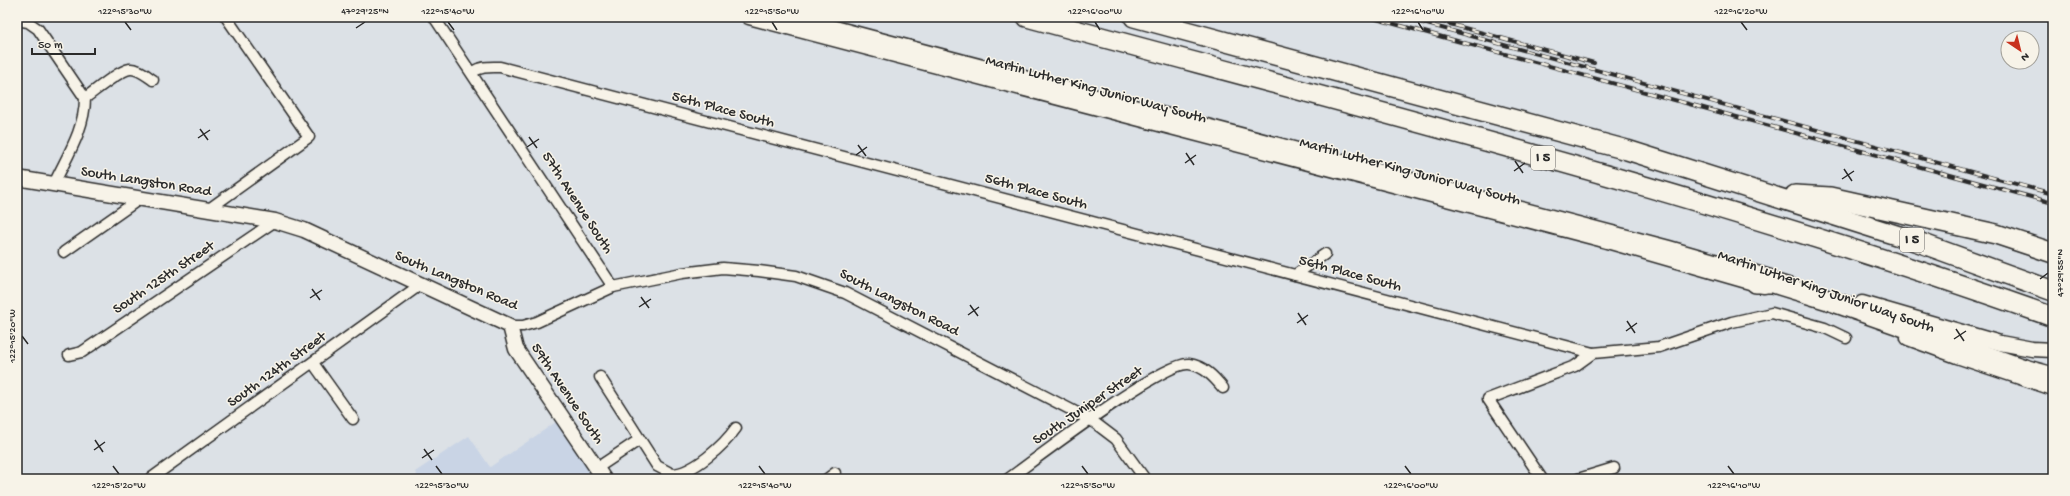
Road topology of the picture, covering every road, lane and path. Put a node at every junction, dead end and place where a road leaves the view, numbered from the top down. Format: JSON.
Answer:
{"nodes":[{"id":1,"x":226,"y":17,"type":"edge"},
{"id":2,"x":434,"y":17,"type":"edge"},
{"id":3,"x":749,"y":17,"type":"edge"},
{"id":4,"x":793,"y":17,"type":"edge"},
{"id":5,"x":1027,"y":17,"type":"edge"},
{"id":6,"x":1134,"y":17,"type":"edge"},
{"id":7,"x":17,"y":20,"type":"edge"},
{"id":8,"x":472,"y":72,"type":"junction"},
{"id":9,"x":153,"y":80,"type":"dead end"},
{"id":10,"x":85,"y":98,"type":"junction"},
{"id":11,"x":17,"y":178,"type":"edge"},
{"id":12,"x":54,"y":184,"type":"junction"},
{"id":13,"x":1769,"y":194,"type":"junction"},
{"id":14,"x":141,"y":198,"type":"junction"},
{"id":15,"x":208,"y":209,"type":"junction"},
{"id":16,"x":275,"y":221,"type":"junction"},
{"id":17,"x":64,"y":252,"type":"dead end"},
{"id":18,"x":2053,"y":252,"type":"edge"},
{"id":19,"x":1325,"y":254,"type":"dead end"},
{"id":20,"x":1295,"y":275,"type":"junction"},
{"id":21,"x":1756,"y":283,"type":"junction"},
{"id":22,"x":420,"y":285,"type":"junction"},
{"id":23,"x":613,"y":287,"type":"junction"},
{"id":24,"x":2053,"y":291,"type":"edge"},
{"id":25,"x":2053,"y":317,"type":"edge"},
{"id":26,"x":510,"y":326,"type":"junction"},
{"id":27,"x":1846,"y":338,"type":"dead end"},
{"id":28,"x":2053,"y":350,"type":"edge"},
{"id":29,"x":1593,"y":353,"type":"junction"},
{"id":30,"x":69,"y":355,"type":"dead end"},
{"id":31,"x":312,"y":363,"type":"junction"},
{"id":32,"x":600,"y":377,"type":"dead end"},
{"id":33,"x":2053,"y":377,"type":"edge"},
{"id":34,"x":1223,"y":388,"type":"dead end"},
{"id":35,"x":2053,"y":388,"type":"edge"},
{"id":36,"x":353,"y":419,"type":"dead end"},
{"id":37,"x":1091,"y":420,"type":"junction"},
{"id":38,"x":736,"y":428,"type":"dead end"},
{"id":39,"x":639,"y":440,"type":"junction"},
{"id":40,"x":1614,"y":468,"type":"dead end"},
{"id":41,"x":601,"y":473,"type":"edge"},
{"id":42,"x":671,"y":476,"type":"edge"},
{"id":43,"x":150,"y":479,"type":"edge"},
{"id":44,"x":1008,"y":479,"type":"edge"},
{"id":45,"x":1145,"y":479,"type":"edge"},
{"id":46,"x":1542,"y":479,"type":"edge"},
{"id":47,"x":1578,"y":479,"type":"edge"}],
"edges":[{"from":1,"to":15,"type":"street"},
{"from":2,"to":8,"type":"street","name":"57th Avenue South"},
{"from":3,"to":21,"type":"main road","name":"Martin Luther King Junior Way South"},
{"from":4,"to":28,"type":"main road","name":"Martin Luther King Junior Way South"},
{"from":5,"to":25,"type":"highway","number":"I 5"},
{"from":6,"to":13,"type":"highway","number":"I 5"},
{"from":7,"to":10,"type":"street"},
{"from":8,"to":20,"type":"street","name":"56th Place South"},
{"from":8,"to":23,"type":"street","name":"57th Avenue South"},
{"from":9,"to":10,"type":"street"},
{"from":10,"to":12,"type":"street"},
{"from":11,"to":12,"type":"main road","name":"South Langston Road"},
{"from":12,"to":14,"type":"main road","name":"South Langston Road"},
{"from":13,"to":18,"type":"highway"},
{"from":13,"to":24,"type":"highway","number":"I 5"},
{"from":14,"to":15,"type":"main road","name":"South Langston Road"},
{"from":14,"to":17,"type":"street"},
{"from":15,"to":16,"type":"main road","name":"South Langston Road"},
{"from":16,"to":22,"type":"main road","name":"South Langston Road"},
{"from":16,"to":30,"type":"street","name":"South 125th Street"},
{"from":19,"to":20,"type":"street"},
{"from":20,"to":29,"type":"street","name":"56th Place South"},
{"from":21,"to":33,"type":"highway"},
{"from":21,"to":35,"type":"main road","name":"Martin Luther King Junior Way South"},
{"from":22,"to":26,"type":"main road","name":"South Langston Road"},
{"from":22,"to":31,"type":"street","name":"South 124th Street"},
{"from":23,"to":26,"type":"street","name":"South Langston Road"},
{"from":23,"to":37,"type":"street","name":"South Langston Road"},
{"from":26,"to":41,"type":"main road","name":"59th Avenue South"},
{"from":27,"to":29,"type":"street"},
{"from":29,"to":46,"type":"street"},
{"from":31,"to":36,"type":"street"},
{"from":31,"to":43,"type":"street","name":"South 124th Street"},
{"from":32,"to":39,"type":"street"},
{"from":34,"to":37,"type":"street","name":"South Juniper Street"},
{"from":37,"to":44,"type":"street","name":"South Juniper Street"},
{"from":37,"to":45,"type":"street","name":"South Langston Road"},
{"from":38,"to":42,"type":"street"},
{"from":39,"to":41,"type":"street"},
{"from":39,"to":42,"type":"street"},
{"from":40,"to":47,"type":"street"}]}
